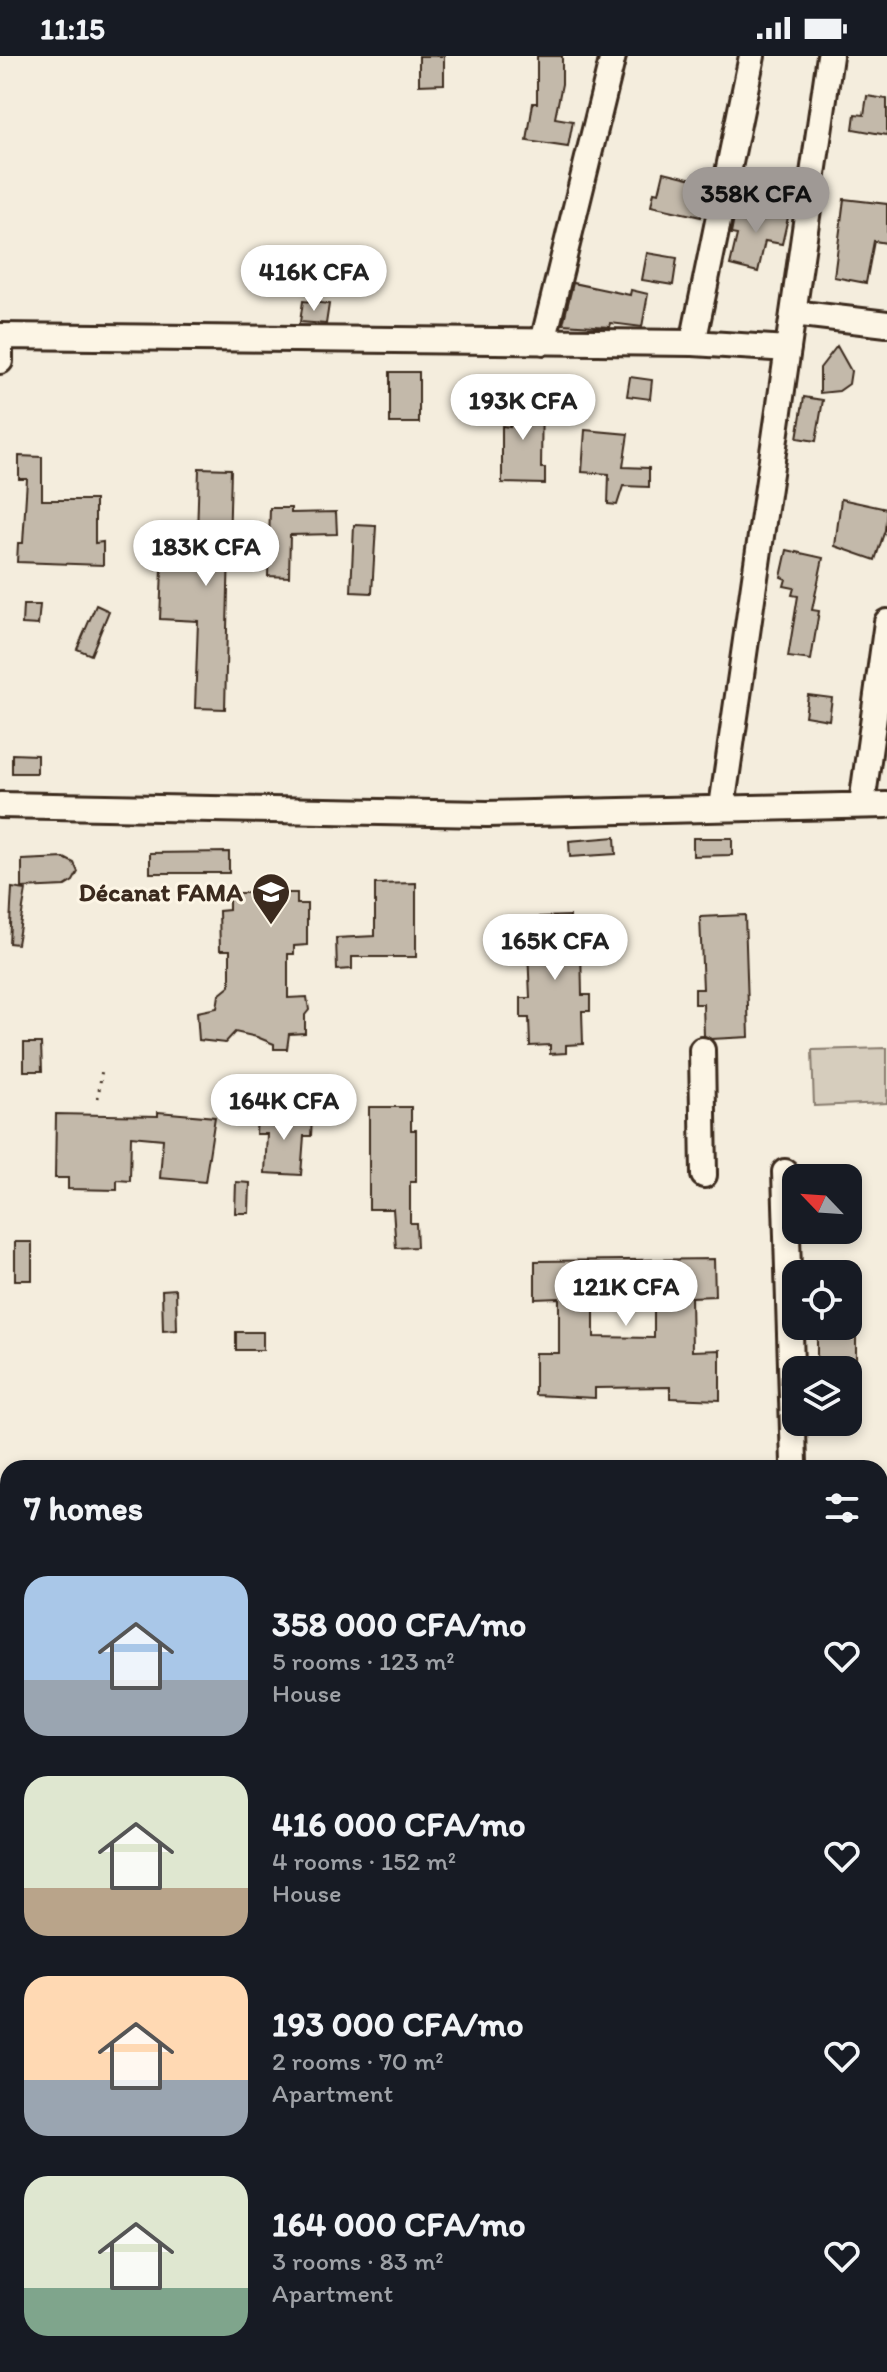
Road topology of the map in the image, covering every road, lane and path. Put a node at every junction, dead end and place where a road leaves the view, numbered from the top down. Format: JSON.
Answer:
{"nodes":[{"id":1,"x":613,"y":56,"type":"edge"},
{"id":2,"x":752,"y":56,"type":"edge"},
{"id":3,"x":830,"y":56,"type":"edge"},
{"id":4,"x":793,"y":313,"type":"junction"},
{"id":5,"x":887,"y":324,"type":"edge"},
{"id":6,"x":0,"y":336,"type":"edge"},
{"id":7,"x":543,"y":342,"type":"junction"},
{"id":8,"x":693,"y":343,"type":"junction"},
{"id":9,"x":788,"y":349,"type":"junction"},
{"id":10,"x":0,"y":361,"type":"edge"},
{"id":11,"x":887,"y":622,"type":"edge"},
{"id":12,"x":862,"y":804,"type":"junction"},
{"id":13,"x":0,"y":805,"type":"edge"},
{"id":14,"x":887,"y":805,"type":"edge"},
{"id":15,"x":722,"y":807,"type":"junction"},
{"id":16,"x":702,"y":1050,"type":"dead end"},
{"id":17,"x":102,"y":1069,"type":"dead end"},
{"id":18,"x":98,"y":1098,"type":"dead end"},
{"id":19,"x":704,"y":1175,"type":"dead end"},
{"id":20,"x":787,"y":1244,"type":"edge"},
{"id":21,"x":794,"y":1460,"type":"edge"}],
"edges":[{"from":1,"to":7,"type":"street"},
{"from":2,"to":8,"type":"street"},
{"from":3,"to":4,"type":"street"},
{"from":4,"to":5,"type":"street"},
{"from":4,"to":9,"type":"street"},
{"from":6,"to":7,"type":"street"},
{"from":6,"to":10,"type":"street"},
{"from":7,"to":8,"type":"street"},
{"from":8,"to":9,"type":"street"},
{"from":9,"to":15,"type":"street"},
{"from":11,"to":12,"type":"street"},
{"from":12,"to":14,"type":"street"},
{"from":12,"to":15,"type":"street"},
{"from":13,"to":15,"type":"street"},
{"from":16,"to":19,"type":"street"},
{"from":17,"to":18,"type":"path"},
{"from":20,"to":21,"type":"street"}]}
